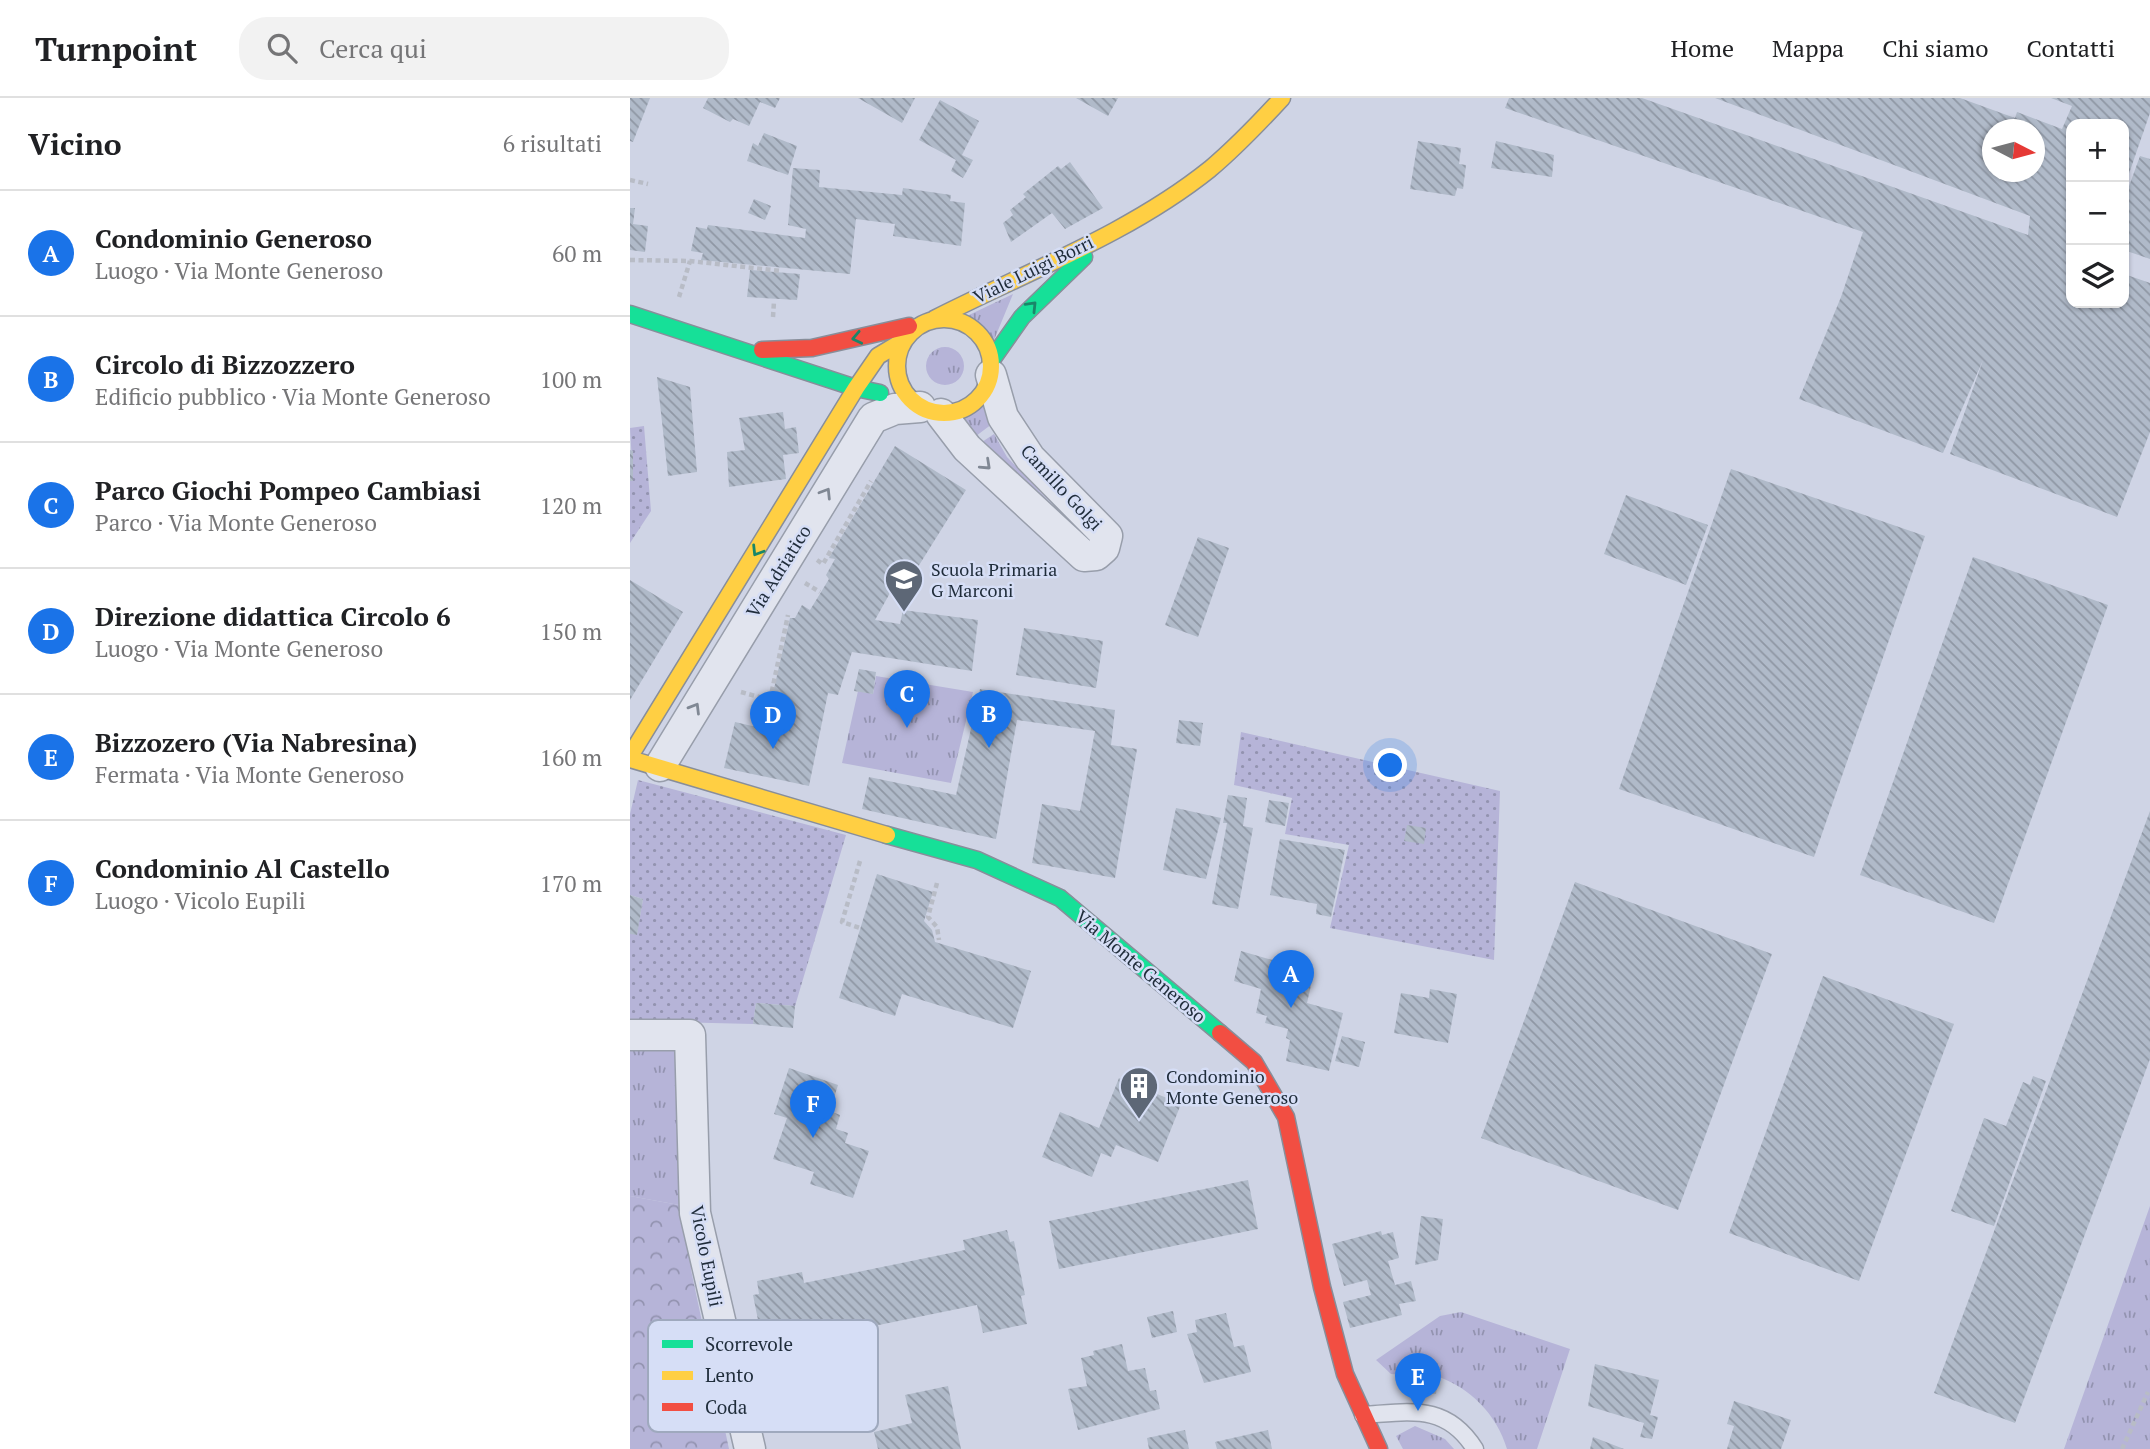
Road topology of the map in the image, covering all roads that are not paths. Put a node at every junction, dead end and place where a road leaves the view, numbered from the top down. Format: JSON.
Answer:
{"nodes":[{"id":1,"x":1282,"y":98,"type":"edge"},
{"id":2,"x":1132,"y":219,"type":"junction"},
{"id":3,"x":630,"y":314,"type":"edge"},
{"id":4,"x":929,"y":321,"type":"junction"},
{"id":5,"x":903,"y":341,"type":"junction"},
{"id":6,"x":735,"y":349,"type":"junction"},
{"id":7,"x":991,"y":368,"type":"junction"},
{"id":8,"x":856,"y":388,"type":"junction"},
{"id":9,"x":923,"y":407,"type":"junction"},
{"id":10,"x":630,"y":757,"type":"edge"},
{"id":11,"x":660,"y":766,"type":"junction"},
{"id":12,"x":630,"y":1035,"type":"edge"},
{"id":13,"x":720,"y":1320,"type":"edge"},
{"id":14,"x":1361,"y":1415,"type":"junction"},
{"id":15,"x":1379,"y":1449,"type":"edge"},
{"id":16,"x":1475,"y":1449,"type":"edge"}],
"edges":[{"from":1,"to":2,"type":"street","name":"Viale Luigi Borri"},
{"from":2,"to":4,"type":"street","name":"Viale Luigi Borri"},
{"from":7,"to":2,"type":"street","name":"Viale Luigi Borri","one_way":true},
{"from":3,"to":6,"type":"street","name":"Viale Luigi Borri"},
{"from":4,"to":5,"type":"street"},
{"from":4,"to":6,"type":"street","name":"Viale Luigi Borri","one_way":true},
{"from":4,"to":7,"type":"street"},
{"from":5,"to":8,"type":"street","name":"Via Adriatico"},
{"from":5,"to":9,"type":"street"},
{"from":6,"to":8,"type":"street","name":"Viale Luigi Borri"},
{"from":7,"to":9,"type":"street"},
{"from":9,"to":7,"type":"street","name":"Camillo Golgi","one_way":true},
{"from":8,"to":9,"type":"street","name":"Viale Luigi Borri"},
{"from":8,"to":10,"type":"street","name":"Via Adriatico","one_way":true},
{"from":11,"to":9,"type":"street","name":"Via Adriatico","one_way":true},
{"from":10,"to":11,"type":"street","name":"Via Monte Generoso"},
{"from":11,"to":14,"type":"street","name":"Via Monte Generoso"},
{"from":12,"to":13,"type":"street","name":"Vicolo Eupili"},
{"from":14,"to":15,"type":"street","name":"Via Monte Generoso"},
{"from":14,"to":16,"type":"lane"}]}
